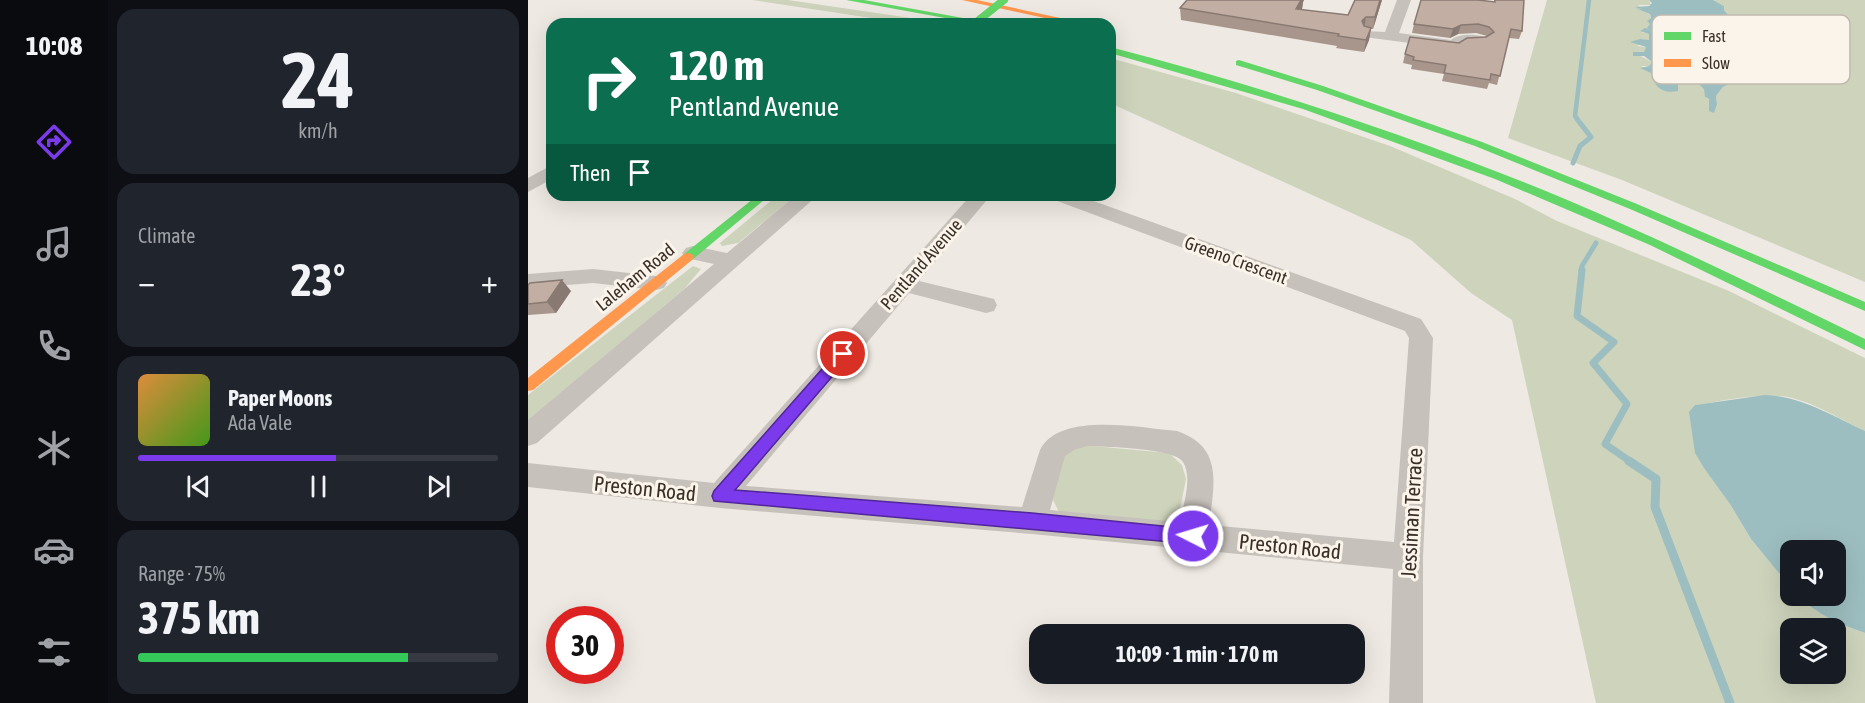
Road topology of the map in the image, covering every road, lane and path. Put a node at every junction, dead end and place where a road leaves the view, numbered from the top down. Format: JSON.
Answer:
{"nodes":[{"id":1,"x":850,"y":0,"type":"edge"},
{"id":2,"x":964,"y":0,"type":"edge"},
{"id":3,"x":1004,"y":0,"type":"edge"},
{"id":4,"x":1404,"y":0,"type":"edge"},
{"id":5,"x":956,"y":18,"type":"edge"},
{"id":6,"x":982,"y":18,"type":"edge"},
{"id":7,"x":1054,"y":18,"type":"edge"},
{"id":8,"x":1369,"y":34,"type":"edge"},
{"id":9,"x":1390,"y":37,"type":"junction"},
{"id":10,"x":1482,"y":40,"type":"edge"},
{"id":11,"x":1116,"y":52,"type":"edge"},
{"id":12,"x":1222,"y":59,"type":"dead end"},
{"id":13,"x":546,"y":175,"type":"edge"},
{"id":14,"x":528,"y":186,"type":"edge"},
{"id":15,"x":758,"y":201,"type":"edge"},
{"id":16,"x":801,"y":201,"type":"edge"},
{"id":17,"x":976,"y":201,"type":"edge"},
{"id":18,"x":1075,"y":201,"type":"edge"},
{"id":19,"x":693,"y":253,"type":"junction"},
{"id":20,"x":731,"y":261,"type":"junction"},
{"id":21,"x":528,"y":281,"type":"edge"},
{"id":22,"x":656,"y":283,"type":"junction"},
{"id":23,"x":903,"y":284,"type":"junction"},
{"id":24,"x":986,"y":305,"type":"dead end"},
{"id":25,"x":1865,"y":307,"type":"edge"},
{"id":26,"x":1413,"y":325,"type":"joint"},
{"id":27,"x":1865,"y":345,"type":"edge"},
{"id":28,"x":528,"y":386,"type":"edge"},
{"id":29,"x":528,"y":435,"type":"edge"},
{"id":30,"x":528,"y":475,"type":"edge"},
{"id":31,"x":720,"y":496,"type":"junction"},
{"id":32,"x":1032,"y":521,"type":"junction"},
{"id":33,"x":1193,"y":536,"type":"junction"},
{"id":34,"x":1408,"y":557,"type":"junction"},
{"id":35,"x":1406,"y":703,"type":"edge"}],
"edges":[{"from":1,"to":5,"type":"main road"},
{"from":2,"to":7,"type":"main road"},
{"from":3,"to":6,"type":"main road","bridge":true},
{"from":4,"to":9,"type":"street"},
{"from":8,"to":9,"type":"street"},
{"from":9,"to":10,"type":"street"},
{"from":11,"to":27,"type":"main road"},
{"from":12,"to":25,"type":"main road"},
{"from":13,"to":14,"type":"street"},
{"from":15,"to":19,"type":"main road","name":"Laleham Road"},
{"from":16,"to":20,"type":"street"},
{"from":17,"to":23,"type":"street","name":"Pentland Avenue"},
{"from":18,"to":26,"type":"street","name":"Greeno Crescent"},
{"from":19,"to":20,"type":"street"},
{"from":19,"to":22,"type":"main road","name":"Laleham Road"},
{"from":20,"to":29,"type":"street"},
{"from":21,"to":22,"type":"street"},
{"from":22,"to":28,"type":"main road","name":"Laleham Road"},
{"from":23,"to":24,"type":"street"},
{"from":23,"to":31,"type":"street","name":"Pentland Avenue"},
{"from":26,"to":34,"type":"street","name":"Jessiman Terrace"},
{"from":30,"to":31,"type":"street","name":"Preston Road"},
{"from":31,"to":32,"type":"street","name":"Preston Road"},
{"from":32,"to":33,"type":"street","name":"Preston Road"},
{"from":32,"to":33,"type":"street"},
{"from":33,"to":34,"type":"street","name":"Preston Road"},
{"from":34,"to":35,"type":"street","name":"Jessiman Terrace"}]}
